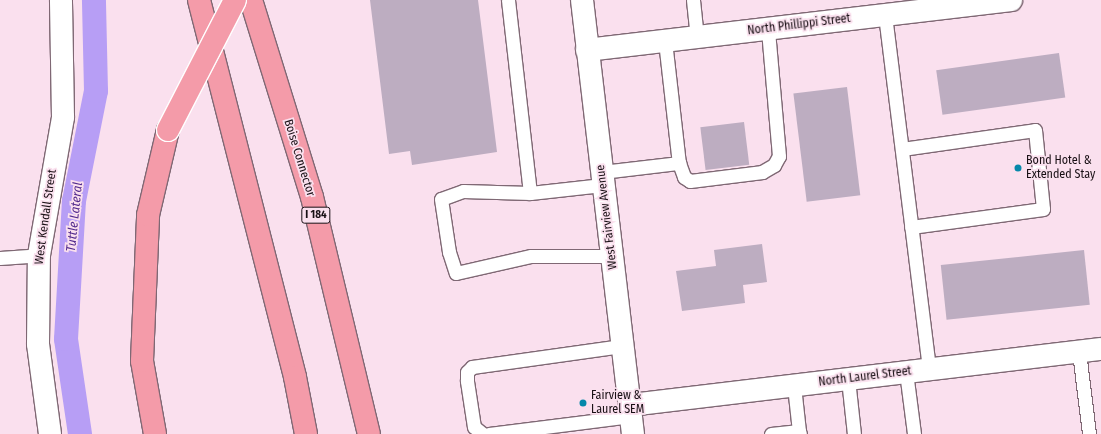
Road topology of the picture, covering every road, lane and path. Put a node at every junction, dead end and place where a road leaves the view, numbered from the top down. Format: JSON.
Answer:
{"nodes":[{"id":1,"x":61,"y":0,"type":"edge"},
{"id":2,"x":199,"y":0,"type":"edge"},
{"id":3,"x":235,"y":0,"type":"edge"},
{"id":4,"x":251,"y":0,"type":"edge"},
{"id":5,"x":508,"y":0,"type":"edge"},
{"id":6,"x":582,"y":0,"type":"edge"},
{"id":7,"x":693,"y":0,"type":"edge"},
{"id":8,"x":1011,"y":0,"type":"edge"},
{"id":9,"x":885,"y":15,"type":"junction"},
{"id":10,"x":768,"y":29,"type":"junction"},
{"id":11,"x":697,"y":38,"type":"junction"},
{"id":12,"x":665,"y":41,"type":"junction"},
{"id":13,"x":588,"y":50,"type":"junction"},
{"id":14,"x":902,"y":150,"type":"junction"},
{"id":15,"x":678,"y":163,"type":"junction"},
{"id":16,"x":602,"y":179,"type":"junction"},
{"id":17,"x":530,"y":194,"type":"junction"},
{"id":18,"x":911,"y":227,"type":"junction"},
{"id":19,"x":39,"y":254,"type":"junction"},
{"id":20,"x":612,"y":256,"type":"junction"},
{"id":21,"x":0,"y":258,"type":"edge"},
{"id":22,"x":622,"y":346,"type":"junction"},
{"id":23,"x":1101,"y":349,"type":"edge"},
{"id":24,"x":1080,"y":352,"type":"junction"},
{"id":25,"x":929,"y":370,"type":"junction"},
{"id":26,"x":906,"y":372,"type":"junction"},
{"id":27,"x":848,"y":379,"type":"junction"},
{"id":28,"x":794,"y":386,"type":"junction"},
{"id":29,"x":631,"y":418,"type":"edge"},
{"id":30,"x":565,"y":429,"type":"edge"},
{"id":31,"x":800,"y":433,"type":"edge"},
{"id":32,"x":50,"y":434,"type":"edge"},
{"id":33,"x":156,"y":434,"type":"edge"},
{"id":34,"x":306,"y":434,"type":"edge"},
{"id":35,"x":369,"y":434,"type":"edge"},
{"id":36,"x":483,"y":434,"type":"edge"},
{"id":37,"x":489,"y":434,"type":"edge"},
{"id":38,"x":771,"y":434,"type":"edge"},
{"id":39,"x":854,"y":434,"type":"edge"},
{"id":40,"x":914,"y":434,"type":"edge"},
{"id":41,"x":1089,"y":434,"type":"edge"}],
"edges":[{"from":1,"to":19,"type":"street","name":"West Kendall Street"},
{"from":2,"to":34,"type":"highway"},
{"from":3,"to":33,"type":"highway","bridge":true},
{"from":4,"to":35,"type":"highway","name":"Boise Connector","number":"I 184"},
{"from":5,"to":17,"type":"lane"},
{"from":6,"to":13,"type":"street","name":"West Fairview Avenue"},
{"from":7,"to":11,"type":"lane"},
{"from":8,"to":9,"type":"street","name":"North Phillippi Street"},
{"from":9,"to":10,"type":"street","name":"North Phillippi Street"},
{"from":9,"to":14,"type":"lane"},
{"from":10,"to":11,"type":"street","name":"North Phillippi Street"},
{"from":10,"to":15,"type":"lane"},
{"from":11,"to":12,"type":"street","name":"North Phillippi Street"},
{"from":12,"to":13,"type":"street","name":"North Phillippi Street"},
{"from":12,"to":15,"type":"lane"},
{"from":13,"to":16,"type":"street","name":"West Fairview Avenue"},
{"from":14,"to":18,"type":"lane"},
{"from":14,"to":18,"type":"lane"},
{"from":15,"to":16,"type":"lane"},
{"from":16,"to":17,"type":"lane"},
{"from":16,"to":20,"type":"street","name":"West Fairview Avenue"},
{"from":17,"to":20,"type":"lane"},
{"from":18,"to":25,"type":"lane"},
{"from":19,"to":21,"type":"lane"},
{"from":19,"to":32,"type":"street","name":"West Kendall Street"},
{"from":20,"to":22,"type":"street","name":"West Fairview Avenue"},
{"from":22,"to":29,"type":"street","name":"West Fairview Avenue"},
{"from":22,"to":36,"type":"lane"},
{"from":23,"to":24,"type":"street","name":"North Laurel Street"},
{"from":24,"to":25,"type":"street","name":"North Laurel Street"},
{"from":24,"to":41,"type":"lane"},
{"from":25,"to":26,"type":"street","name":"North Laurel Street"},
{"from":26,"to":27,"type":"street","name":"North Laurel Street"},
{"from":26,"to":40,"type":"lane"},
{"from":27,"to":28,"type":"street","name":"North Laurel Street"},
{"from":27,"to":39,"type":"lane"},
{"from":28,"to":29,"type":"street","name":"North Laurel Street"},
{"from":28,"to":31,"type":"lane"},
{"from":29,"to":30,"type":"lane"},
{"from":30,"to":37,"type":"lane"},
{"from":31,"to":38,"type":"lane"}]}
